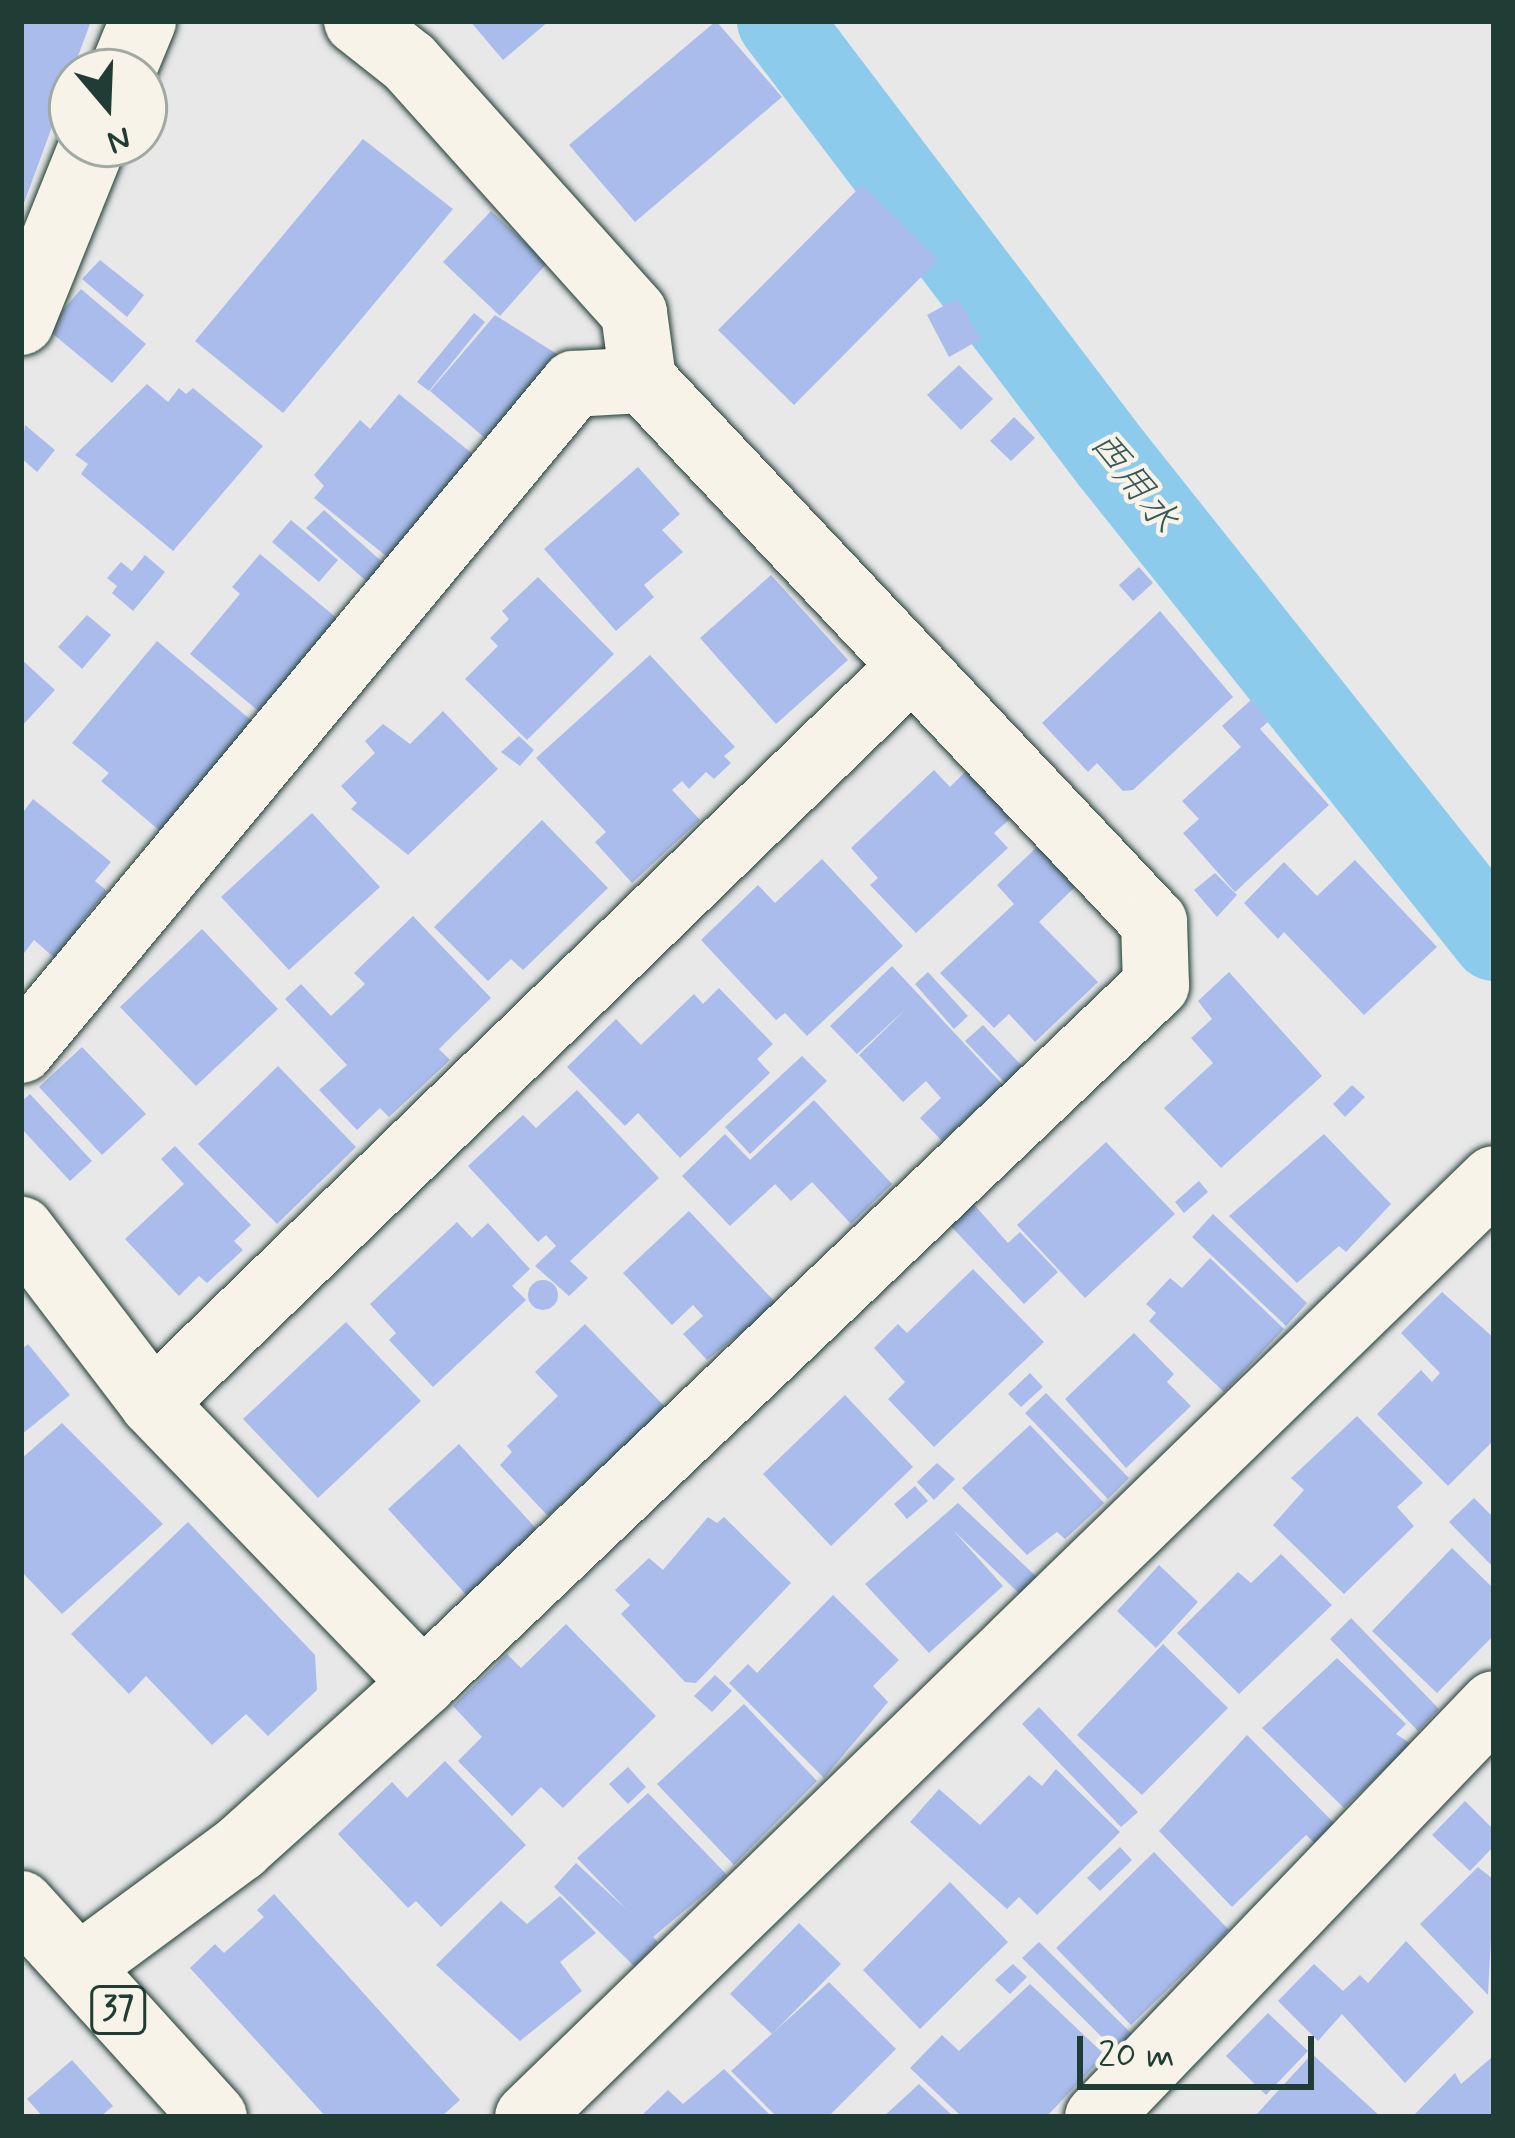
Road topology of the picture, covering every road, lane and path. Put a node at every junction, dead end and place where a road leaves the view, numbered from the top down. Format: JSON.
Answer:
{"nodes":[{"id":1,"x":357,"y":21,"type":"edge"},
{"id":2,"x":83,"y":168,"type":"edge"},
{"id":3,"x":21,"y":322,"type":"edge"},
{"id":4,"x":643,"y":380,"type":"junction"},
{"id":5,"x":913,"y":666,"type":"junction"},
{"id":6,"x":21,"y":1050,"type":"edge"},
{"id":7,"x":1494,"y":1179,"type":"edge"},
{"id":8,"x":21,"y":1230,"type":"edge"},
{"id":9,"x":154,"y":1402,"type":"junction"},
{"id":10,"x":423,"y":1683,"type":"junction"},
{"id":11,"x":1494,"y":1703,"type":"edge"},
{"id":12,"x":21,"y":1904,"type":"edge"},
{"id":13,"x":80,"y":1966,"type":"junction"},
{"id":14,"x":214,"y":2117,"type":"edge"},
{"id":15,"x":528,"y":2117,"type":"edge"},
{"id":16,"x":1099,"y":2117,"type":"edge"}],
"edges":[{"from":1,"to":4,"type":"street"},
{"from":2,"to":3,"type":"street"},
{"from":4,"to":5,"type":"street"},
{"from":4,"to":6,"type":"street"},
{"from":5,"to":9,"type":"street"},
{"from":5,"to":10,"type":"street"},
{"from":7,"to":15,"type":"street"},
{"from":8,"to":9,"type":"street"},
{"from":9,"to":10,"type":"street"},
{"from":10,"to":13,"type":"street"},
{"from":11,"to":16,"type":"street"},
{"from":12,"to":13,"type":"street","number":"37"},
{"from":13,"to":14,"type":"street","number":"37"}]}
